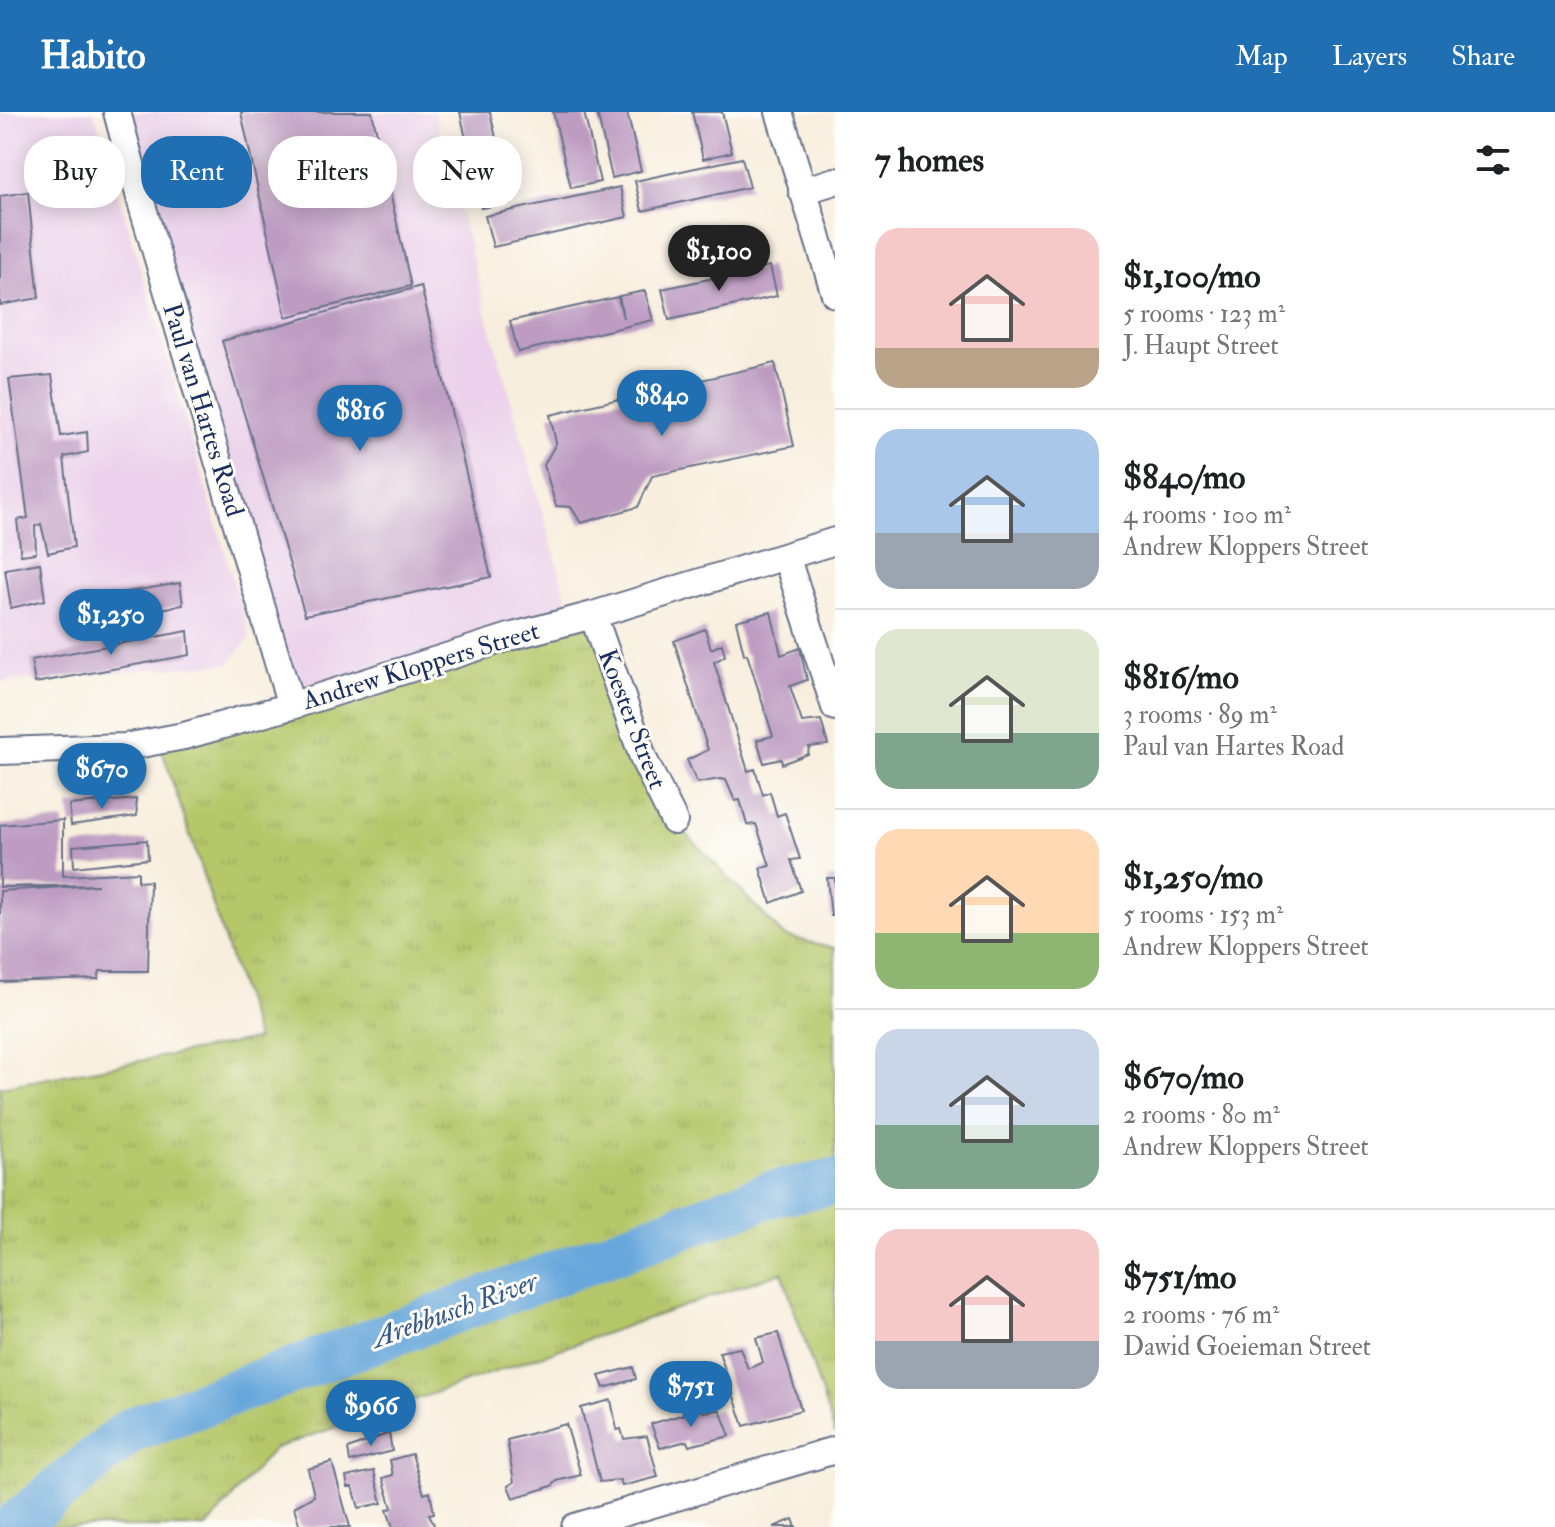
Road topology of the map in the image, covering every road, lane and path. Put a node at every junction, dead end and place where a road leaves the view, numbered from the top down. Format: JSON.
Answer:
{"nodes":[{"id":1,"x":117,"y":112,"type":"edge"},
{"id":2,"x":779,"y":112,"type":"edge"},
{"id":3,"x":835,"y":181,"type":"edge"},
{"id":4,"x":802,"y":191,"type":"junction"},
{"id":5,"x":835,"y":294,"type":"edge"},
{"id":6,"x":835,"y":541,"type":"edge"},
{"id":7,"x":786,"y":556,"type":"junction"},
{"id":8,"x":593,"y":615,"type":"junction"},
{"id":9,"x":291,"y":706,"type":"junction"},
{"id":10,"x":835,"y":707,"type":"edge"},
{"id":11,"x":0,"y":751,"type":"edge"},
{"id":12,"x":674,"y":821,"type":"dead end"},
{"id":13,"x":835,"y":1450,"type":"edge"},
{"id":14,"x":575,"y":1527,"type":"edge"}],
"edges":[{"from":1,"to":9,"type":"street","name":"Paul van Hartes Road"},
{"from":2,"to":4,"type":"street"},
{"from":3,"to":4,"type":"street"},
{"from":4,"to":5,"type":"street"},
{"from":6,"to":7,"type":"street","name":"Andrew Kloppers Street"},
{"from":7,"to":8,"type":"street","name":"Andrew Kloppers Street"},
{"from":7,"to":10,"type":"street"},
{"from":8,"to":9,"type":"street","name":"Andrew Kloppers Street"},
{"from":8,"to":12,"type":"street","name":"Koester Street"},
{"from":9,"to":11,"type":"street","name":"Andrew Kloppers Street"},
{"from":13,"to":14,"type":"street"}]}
